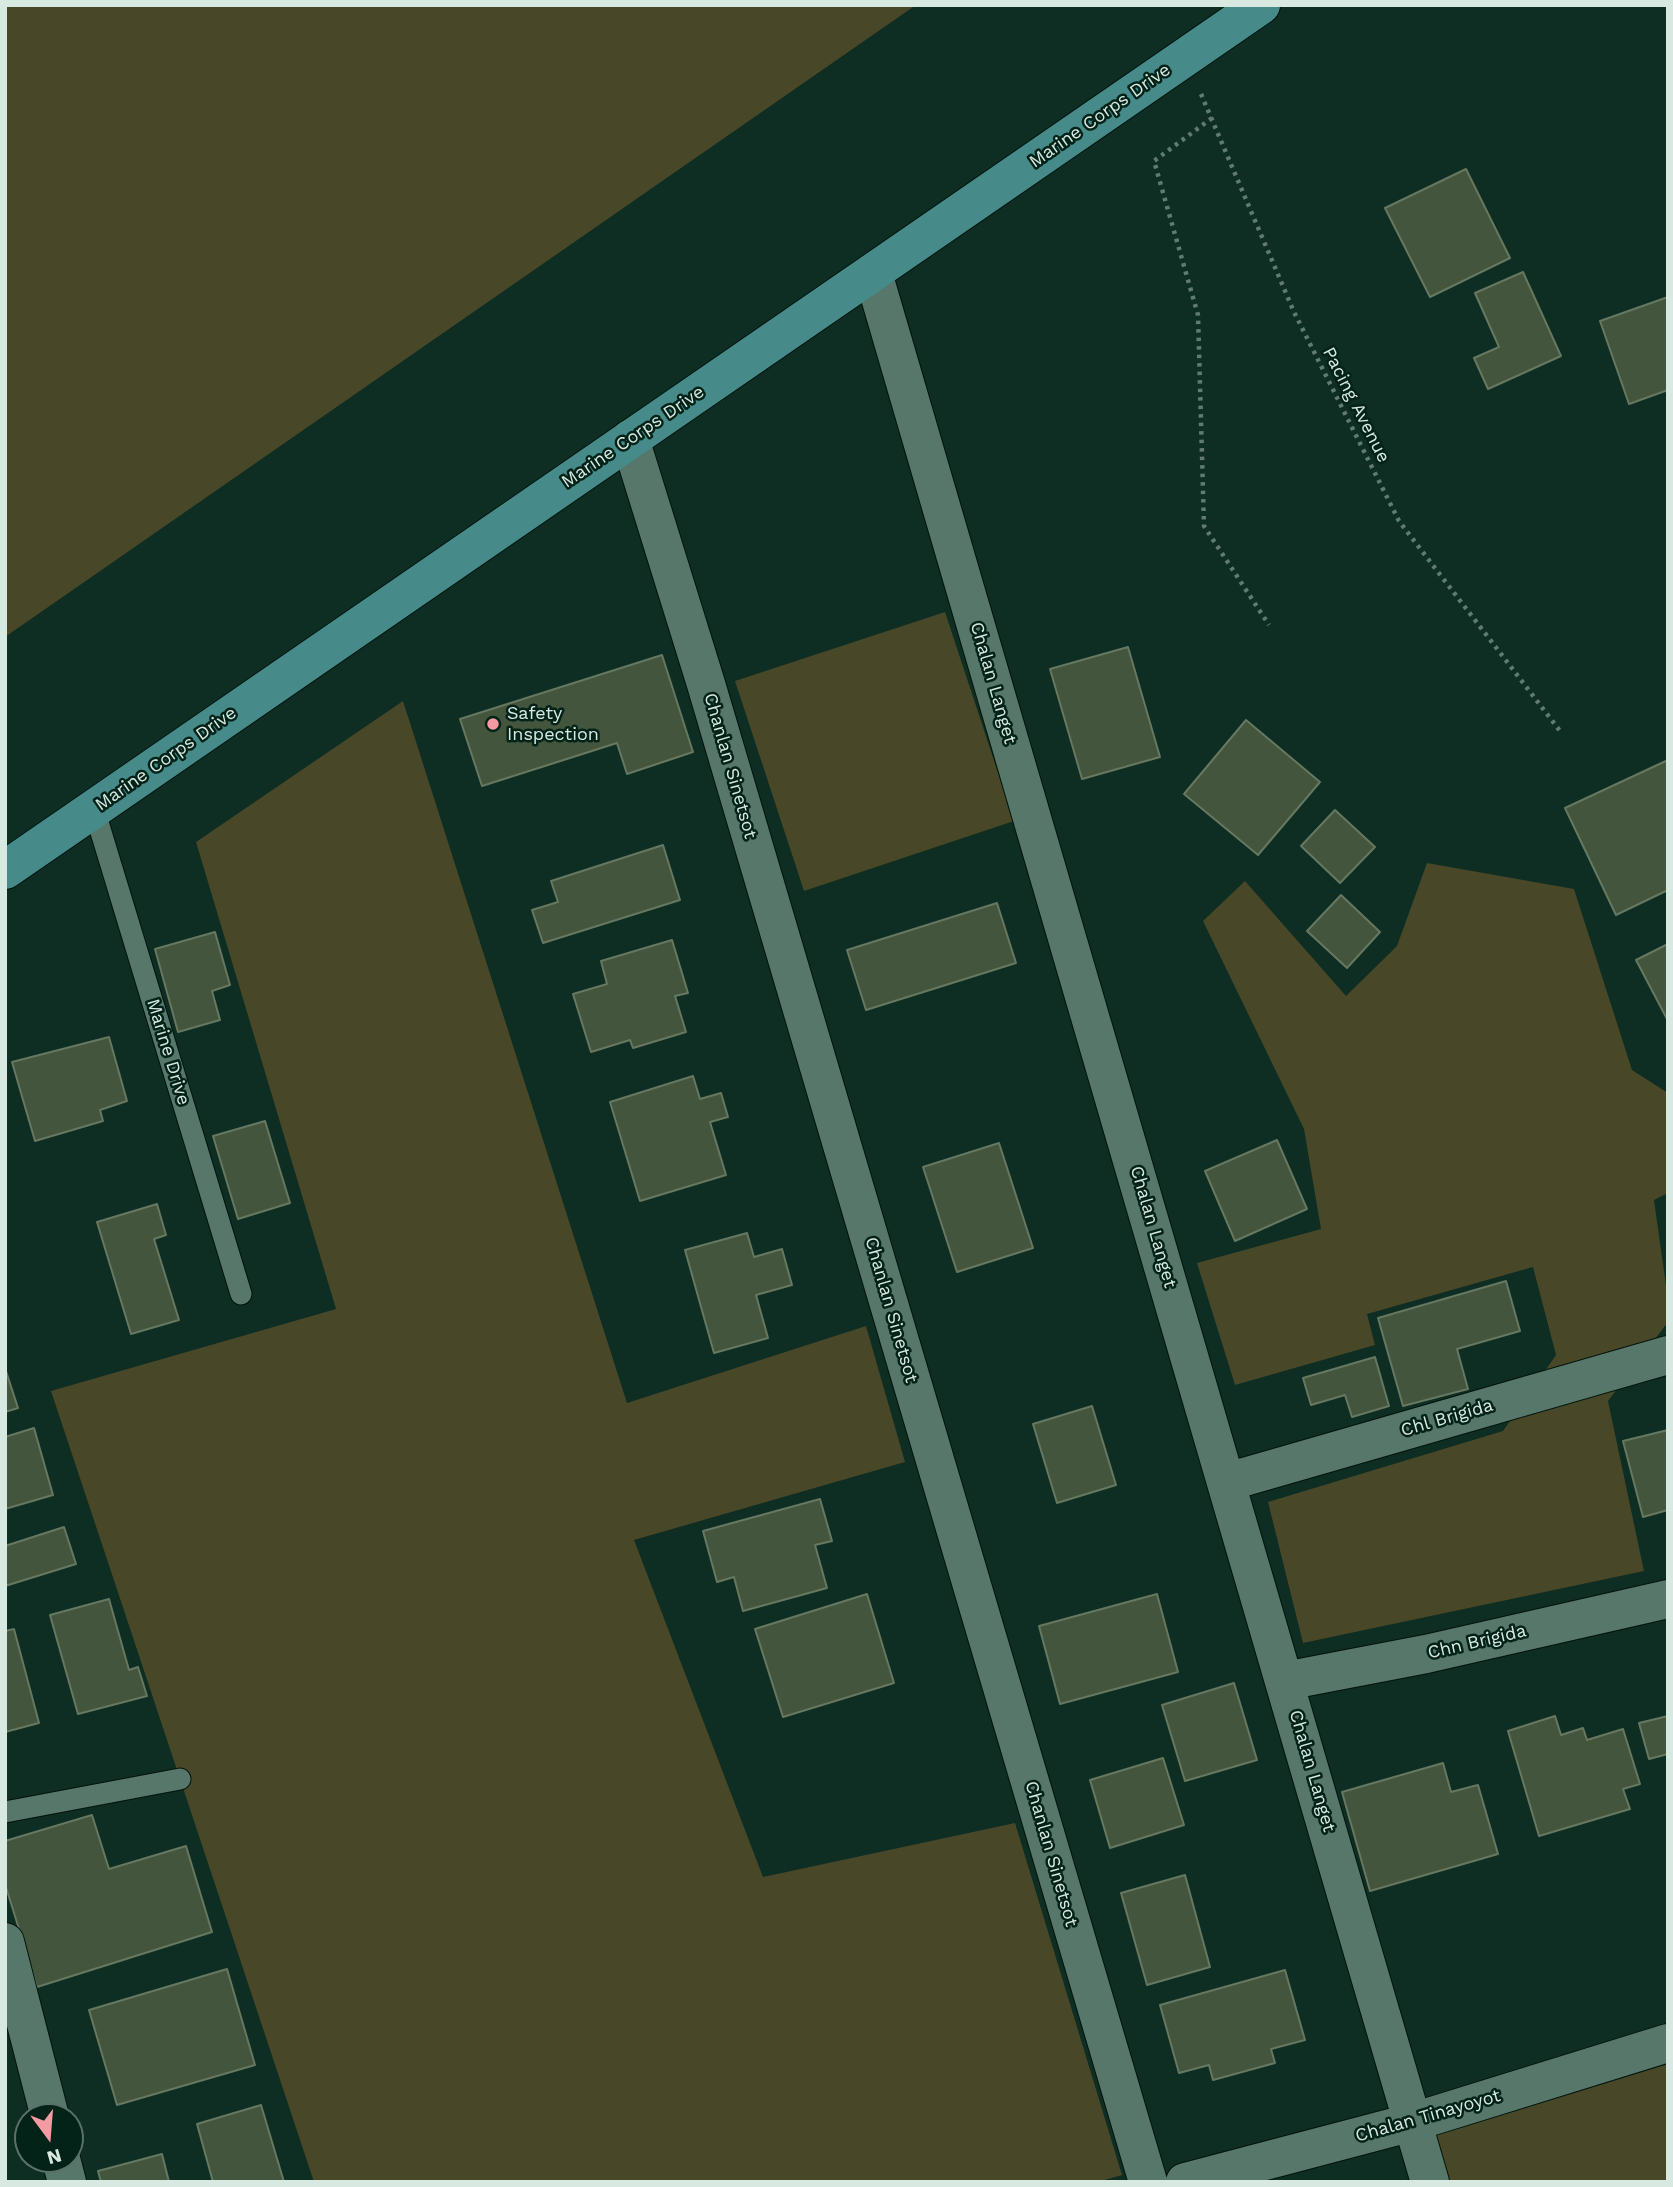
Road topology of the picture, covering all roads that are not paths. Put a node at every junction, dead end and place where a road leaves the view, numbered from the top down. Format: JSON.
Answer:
{"nodes":[{"id":1,"x":1261,"y":5,"type":"edge"},
{"id":2,"x":873,"y":273,"type":"junction"},
{"id":3,"x":630,"y":439,"type":"junction"},
{"id":4,"x":94,"y":809,"type":"junction"},
{"id":5,"x":5,"y":870,"type":"edge"},
{"id":6,"x":241,"y":1294,"type":"dead end"},
{"id":7,"x":1668,"y":1355,"type":"edge"},
{"id":8,"x":1227,"y":1482,"type":"junction"},
{"id":9,"x":1668,"y":1599,"type":"edge"},
{"id":10,"x":1285,"y":1681,"type":"junction"},
{"id":11,"x":180,"y":1779,"type":"dead end"},
{"id":12,"x":5,"y":1812,"type":"edge"},
{"id":13,"x":5,"y":1942,"type":"edge"},
{"id":14,"x":1668,"y":2043,"type":"edge"},
{"id":15,"x":46,"y":2103,"type":"edge"},
{"id":16,"x":1413,"y":2122,"type":"junction"},
{"id":17,"x":1148,"y":2182,"type":"edge"},
{"id":18,"x":1185,"y":2182,"type":"edge"},
{"id":19,"x":1430,"y":2182,"type":"edge"}],
"edges":[{"from":1,"to":2,"type":"main road","name":"Marine Corps Drive"},
{"from":2,"to":3,"type":"main road","name":"Marine Corps Drive"},
{"from":2,"to":8,"type":"street","name":"Chalan Langet"},
{"from":3,"to":4,"type":"main road","name":"Marine Corps Drive"},
{"from":3,"to":17,"type":"street","name":"Chanlan Sinetsot"},
{"from":4,"to":5,"type":"main road","name":"Marine Corps Drive"},
{"from":4,"to":6,"type":"lane","name":"Marine Drive"},
{"from":7,"to":8,"type":"street","name":"Chl Brigida"},
{"from":8,"to":10,"type":"street","name":"Chalan Langet"},
{"from":9,"to":10,"type":"street","name":"Chn Brigida"},
{"from":10,"to":16,"type":"street","name":"Chalan Langet"},
{"from":11,"to":12,"type":"lane"},
{"from":13,"to":15,"type":"street"},
{"from":14,"to":16,"type":"street","name":"Chalan Tinayoyot"},
{"from":16,"to":18,"type":"street","name":"Chalan Tinayoyot"},
{"from":16,"to":19,"type":"street","name":"Chalan Langet"}]}
